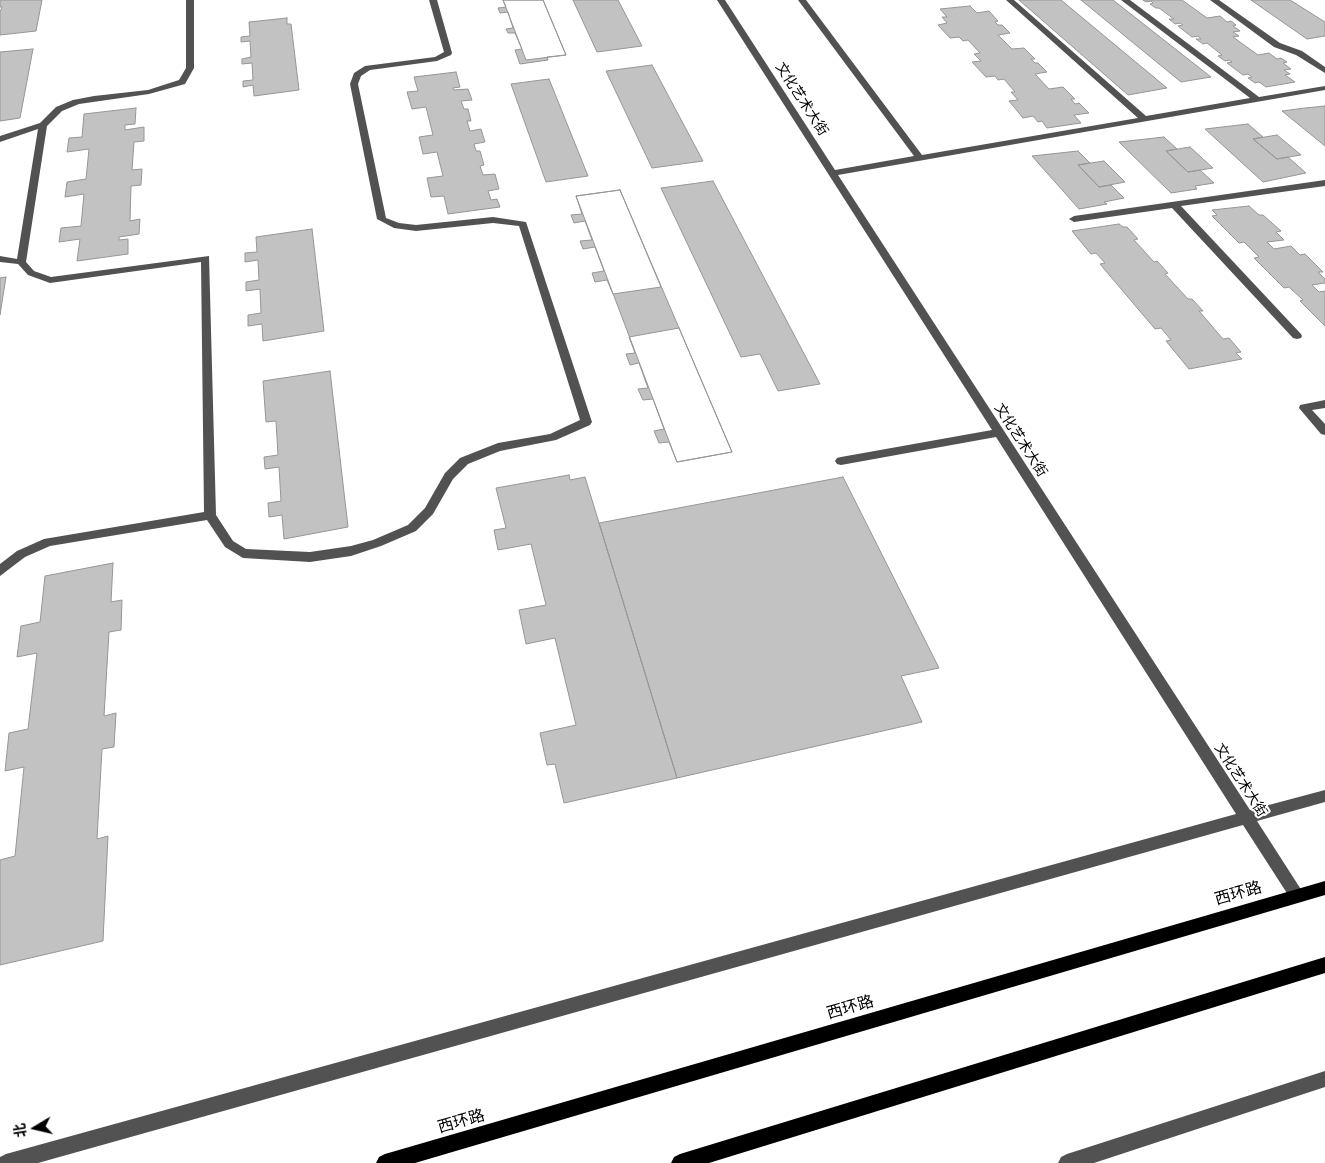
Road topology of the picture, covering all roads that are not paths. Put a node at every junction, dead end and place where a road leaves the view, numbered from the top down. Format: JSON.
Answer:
{"nodes":[{"id":1,"x":190,"y":0,"type":"edge"},
{"id":2,"x":433,"y":0,"type":"edge"},
{"id":3,"x":721,"y":0,"type":"edge"},
{"id":4,"x":802,"y":0,"type":"edge"},
{"id":5,"x":1010,"y":0,"type":"edge"},
{"id":6,"x":1125,"y":0,"type":"edge"},
{"id":7,"x":1214,"y":0,"type":"edge"},
{"id":8,"x":1325,"y":71,"type":"edge"},
{"id":9,"x":1325,"y":88,"type":"edge"},
{"id":10,"x":1256,"y":99,"type":"junction"},
{"id":11,"x":1143,"y":118,"type":"junction"},
{"id":12,"x":43,"y":125,"type":"junction"},
{"id":13,"x":0,"y":139,"type":"edge"},
{"id":14,"x":920,"y":158,"type":"junction"},
{"id":15,"x":832,"y":173,"type":"junction"},
{"id":16,"x":1325,"y":183,"type":"edge"},
{"id":17,"x":1174,"y":205,"type":"junction"},
{"id":18,"x":1074,"y":219,"type":"dead end"},
{"id":19,"x":0,"y":259,"type":"edge"},
{"id":20,"x":21,"y":262,"type":"junction"},
{"id":21,"x":1297,"y":336,"type":"dead end"},
{"id":22,"x":1325,"y":404,"type":"edge"},
{"id":23,"x":1325,"y":431,"type":"edge"},
{"id":24,"x":999,"y":432,"type":"junction"},
{"id":25,"x":841,"y":462,"type":"dead end"},
{"id":26,"x":210,"y":515,"type":"junction"},
{"id":27,"x":0,"y":571,"type":"edge"},
{"id":28,"x":1325,"y":796,"type":"edge"},
{"id":29,"x":1246,"y":817,"type":"junction"},
{"id":30,"x":1325,"y":888,"type":"edge"},
{"id":31,"x":1297,"y":896,"type":"junction"},
{"id":32,"x":1325,"y":965,"type":"edge"},
{"id":33,"x":1325,"y":1079,"type":"edge"},
{"id":34,"x":6,"y":1163,"type":"edge"},
{"id":35,"x":385,"y":1163,"type":"edge"},
{"id":36,"x":680,"y":1163,"type":"edge"},
{"id":37,"x":1067,"y":1163,"type":"edge"}],
"edges":[{"from":1,"to":12,"type":"street"},
{"from":2,"to":26,"type":"street"},
{"from":3,"to":15,"type":"street","name":"文化艺术大街"},
{"from":4,"to":14,"type":"street"},
{"from":5,"to":11,"type":"street"},
{"from":6,"to":10,"type":"street"},
{"from":7,"to":8,"type":"street"},
{"from":9,"to":10,"type":"street"},
{"from":10,"to":11,"type":"street"},
{"from":11,"to":14,"type":"street"},
{"from":12,"to":13,"type":"street"},
{"from":12,"to":20,"type":"street"},
{"from":14,"to":15,"type":"street"},
{"from":15,"to":24,"type":"street","name":"文化艺术大街"},
{"from":16,"to":17,"type":"street"},
{"from":17,"to":18,"type":"street"},
{"from":17,"to":21,"type":"street"},
{"from":19,"to":20,"type":"street"},
{"from":20,"to":26,"type":"street"},
{"from":22,"to":23,"type":"street"},
{"from":24,"to":25,"type":"street"},
{"from":24,"to":29,"type":"street","name":"文化艺术大街"},
{"from":26,"to":27,"type":"street"},
{"from":28,"to":29,"type":"street"},
{"from":29,"to":31,"type":"street","name":"文化艺术大街"},
{"from":29,"to":34,"type":"street"},
{"from":30,"to":31,"type":"main road","name":"西环路"},
{"from":31,"to":35,"type":"main road","name":"西环路"},
{"from":32,"to":36,"type":"main road"},
{"from":33,"to":37,"type":"street"}]}
